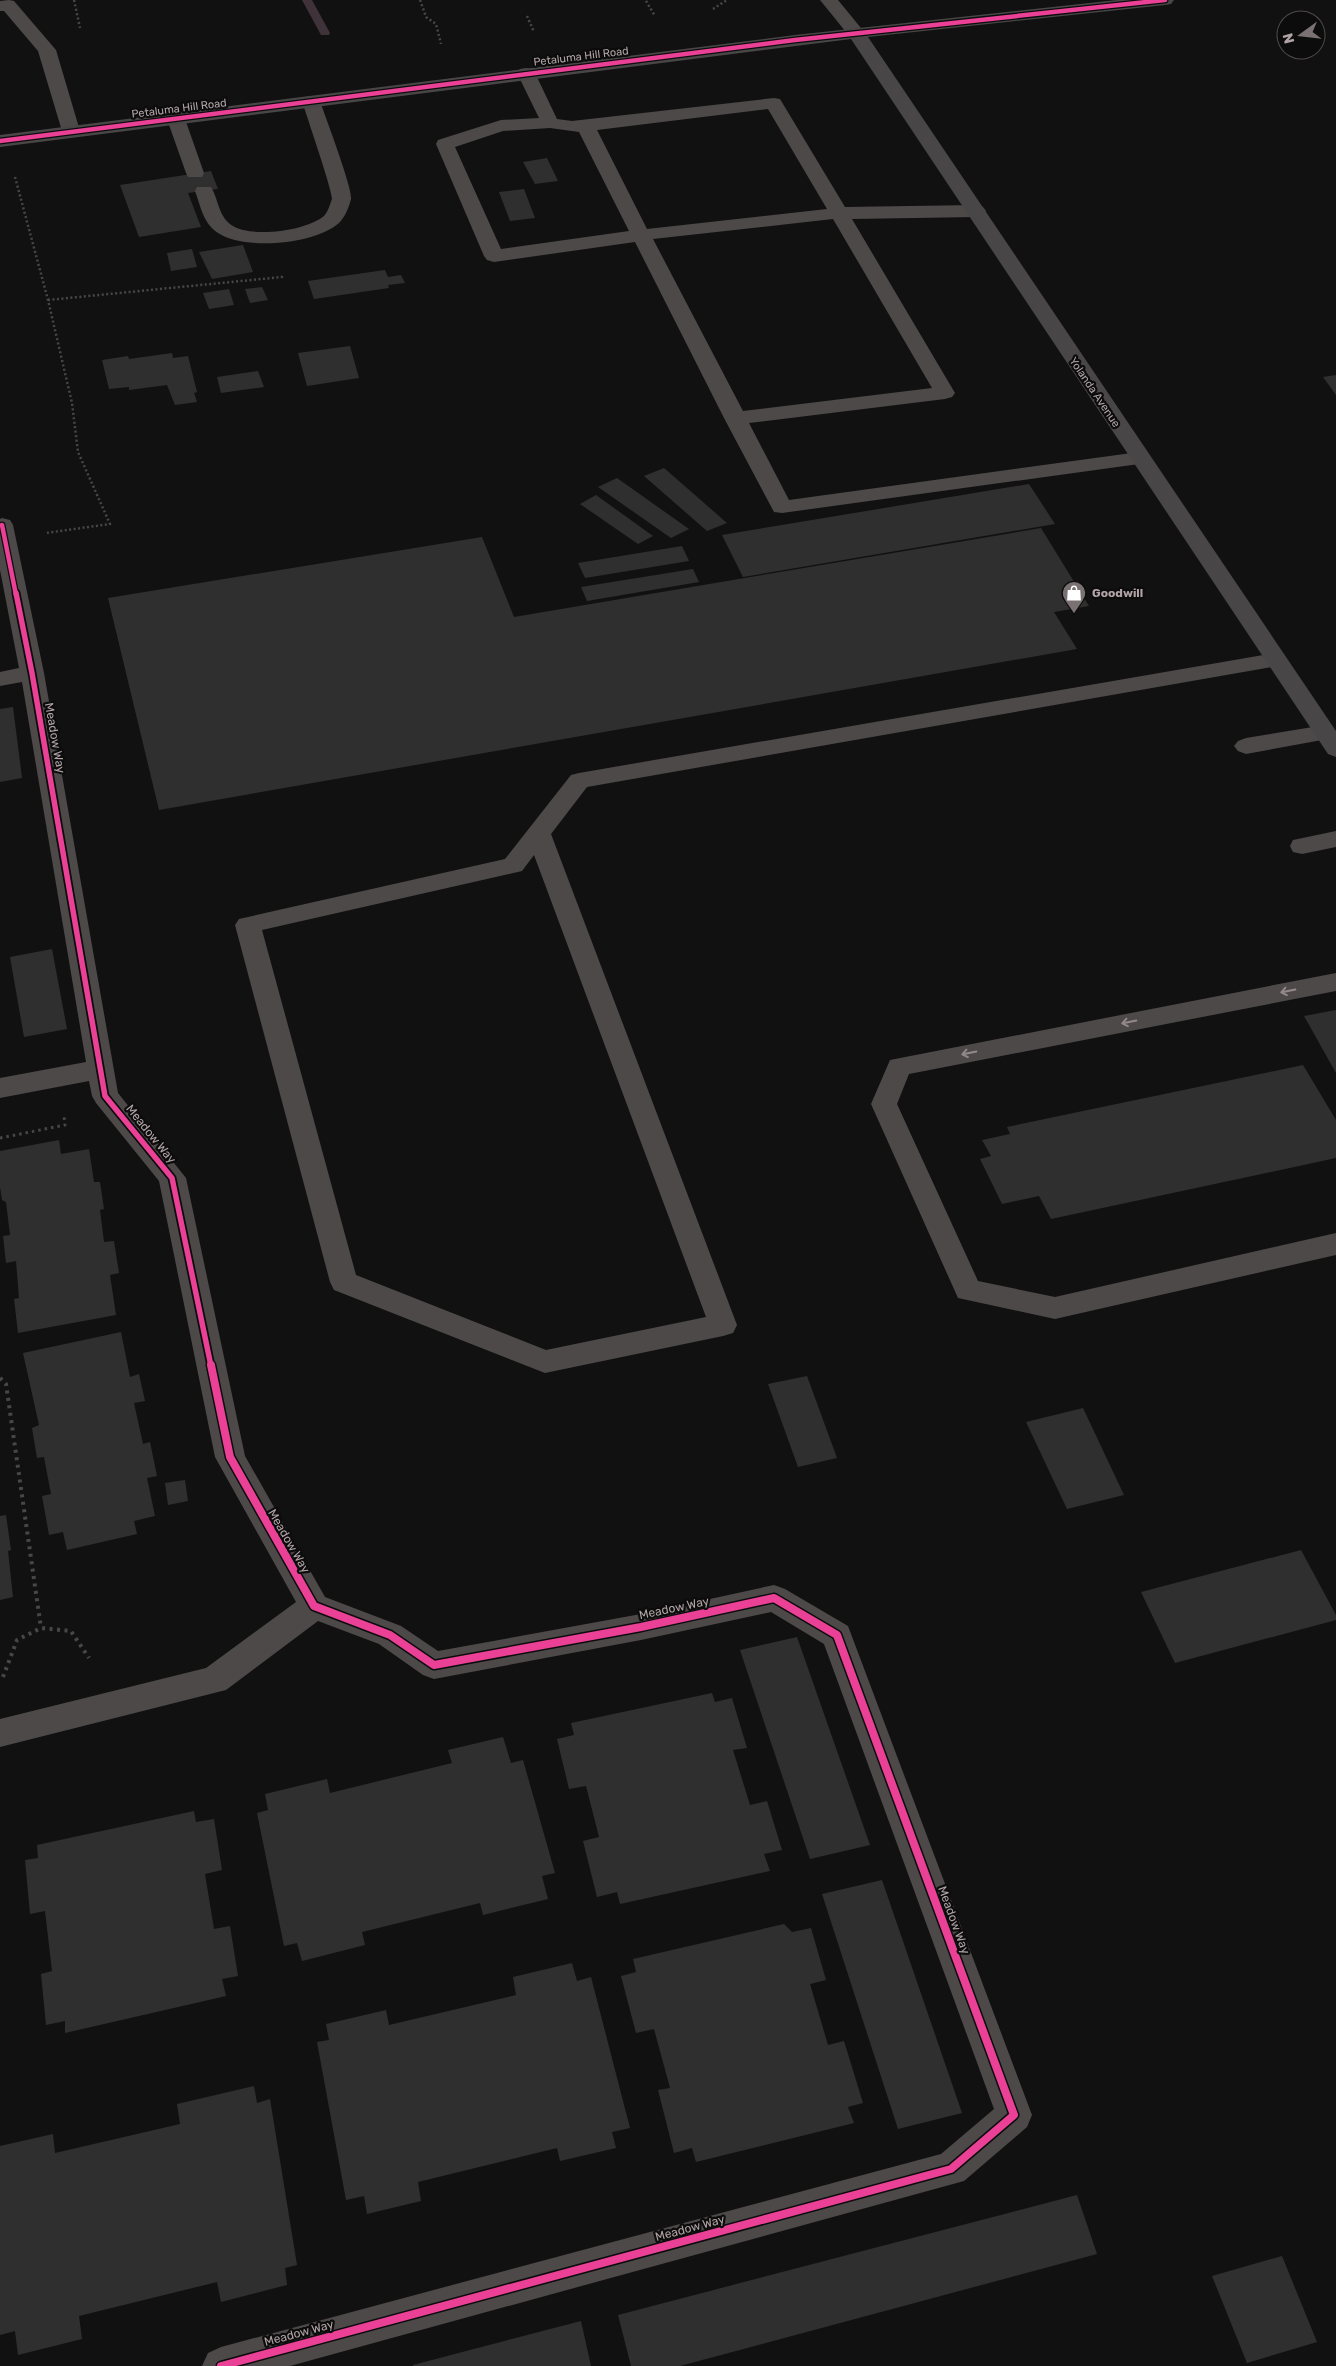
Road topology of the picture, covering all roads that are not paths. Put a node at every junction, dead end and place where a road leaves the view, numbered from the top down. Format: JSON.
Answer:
{"nodes":[{"id":1,"x":830,"y":0,"type":"edge"},
{"id":2,"x":1165,"y":0,"type":"edge"},
{"id":3,"x":5,"y":4,"type":"edge"},
{"id":4,"x":856,"y":33,"type":"junction"},
{"id":5,"x":526,"y":73,"type":"junction"},
{"id":6,"x":311,"y":101,"type":"junction"},
{"id":7,"x":176,"y":119,"type":"junction"},
{"id":8,"x":550,"y":123,"type":"junction"},
{"id":9,"x":585,"y":125,"type":"junction"},
{"id":10,"x":71,"y":131,"type":"junction"},
{"id":11,"x":2,"y":140,"type":"edge"},
{"id":12,"x":196,"y":173,"type":"dead end"},
{"id":13,"x":204,"y":191,"type":"dead end"},
{"id":14,"x":976,"y":211,"type":"junction"},
{"id":15,"x":839,"y":213,"type":"junction"},
{"id":16,"x":641,"y":235,"type":"junction"},
{"id":17,"x":734,"y":418,"type":"junction"},
{"id":18,"x":1139,"y":458,"type":"junction"},
{"id":19,"x":3,"y":532,"type":"road end"},
{"id":20,"x":1276,"y":660,"type":"junction"},
{"id":21,"x":32,"y":673,"type":"junction"},
{"id":22,"x":0,"y":679,"type":"edge"},
{"id":23,"x":1330,"y":741,"type":"edge"},
{"id":24,"x":1246,"y":746,"type":"dead end"},
{"id":25,"x":538,"y":832,"type":"junction"},
{"id":26,"x":1336,"y":840,"type":"edge"},
{"id":27,"x":1302,"y":846,"type":"dead end"},
{"id":28,"x":1336,"y":982,"type":"edge"},
{"id":29,"x":101,"y":1069,"type":"junction"},
{"id":30,"x":0,"y":1088,"type":"edge"},
{"id":31,"x":1336,"y":1244,"type":"edge"},
{"id":32,"x":314,"y":1606,"type":"junction"},
{"id":33,"x":0,"y":1733,"type":"edge"},
{"id":34,"x":221,"y":2366,"type":"edge"}],
"edges":[{"from":1,"to":4,"type":"street"},
{"from":2,"to":4,"type":"main road","name":"Petaluma Hill Road"},
{"from":3,"to":10,"type":"street"},
{"from":4,"to":5,"type":"main road","name":"Petaluma Hill Road"},
{"from":4,"to":14,"type":"main road","name":"Yolanda Avenue"},
{"from":5,"to":6,"type":"main road","name":"Petaluma Hill Road"},
{"from":5,"to":8,"type":"street"},
{"from":6,"to":7,"type":"main road","name":"Petaluma Hill Road"},
{"from":6,"to":13,"type":"street"},
{"from":7,"to":10,"type":"main road","name":"Petaluma Hill Road"},
{"from":7,"to":12,"type":"street"},
{"from":8,"to":9,"type":"street"},
{"from":8,"to":16,"type":"street"},
{"from":9,"to":15,"type":"street"},
{"from":9,"to":16,"type":"street"},
{"from":10,"to":11,"type":"main road","name":"Petaluma Hill Road"},
{"from":14,"to":15,"type":"street"},
{"from":14,"to":18,"type":"main road","name":"Yolanda Avenue"},
{"from":15,"to":16,"type":"street"},
{"from":15,"to":17,"type":"street"},
{"from":16,"to":17,"type":"street"},
{"from":17,"to":18,"type":"street"},
{"from":18,"to":20,"type":"main road","name":"Yolanda Avenue"},
{"from":19,"to":21,"type":"street","name":"Meadow Way"},
{"from":20,"to":23,"type":"main road","name":"Yolanda Avenue"},
{"from":20,"to":25,"type":"street"},
{"from":21,"to":22,"type":"street"},
{"from":21,"to":29,"type":"street","name":"Meadow Way"},
{"from":23,"to":24,"type":"street"},
{"from":25,"to":25,"type":"street"},
{"from":26,"to":27,"type":"street"},
{"from":28,"to":31,"type":"street","one_way":true},
{"from":29,"to":30,"type":"street"},
{"from":29,"to":32,"type":"street","name":"Meadow Way"},
{"from":32,"to":33,"type":"street"},
{"from":32,"to":34,"type":"street","name":"Meadow Way"}]}
